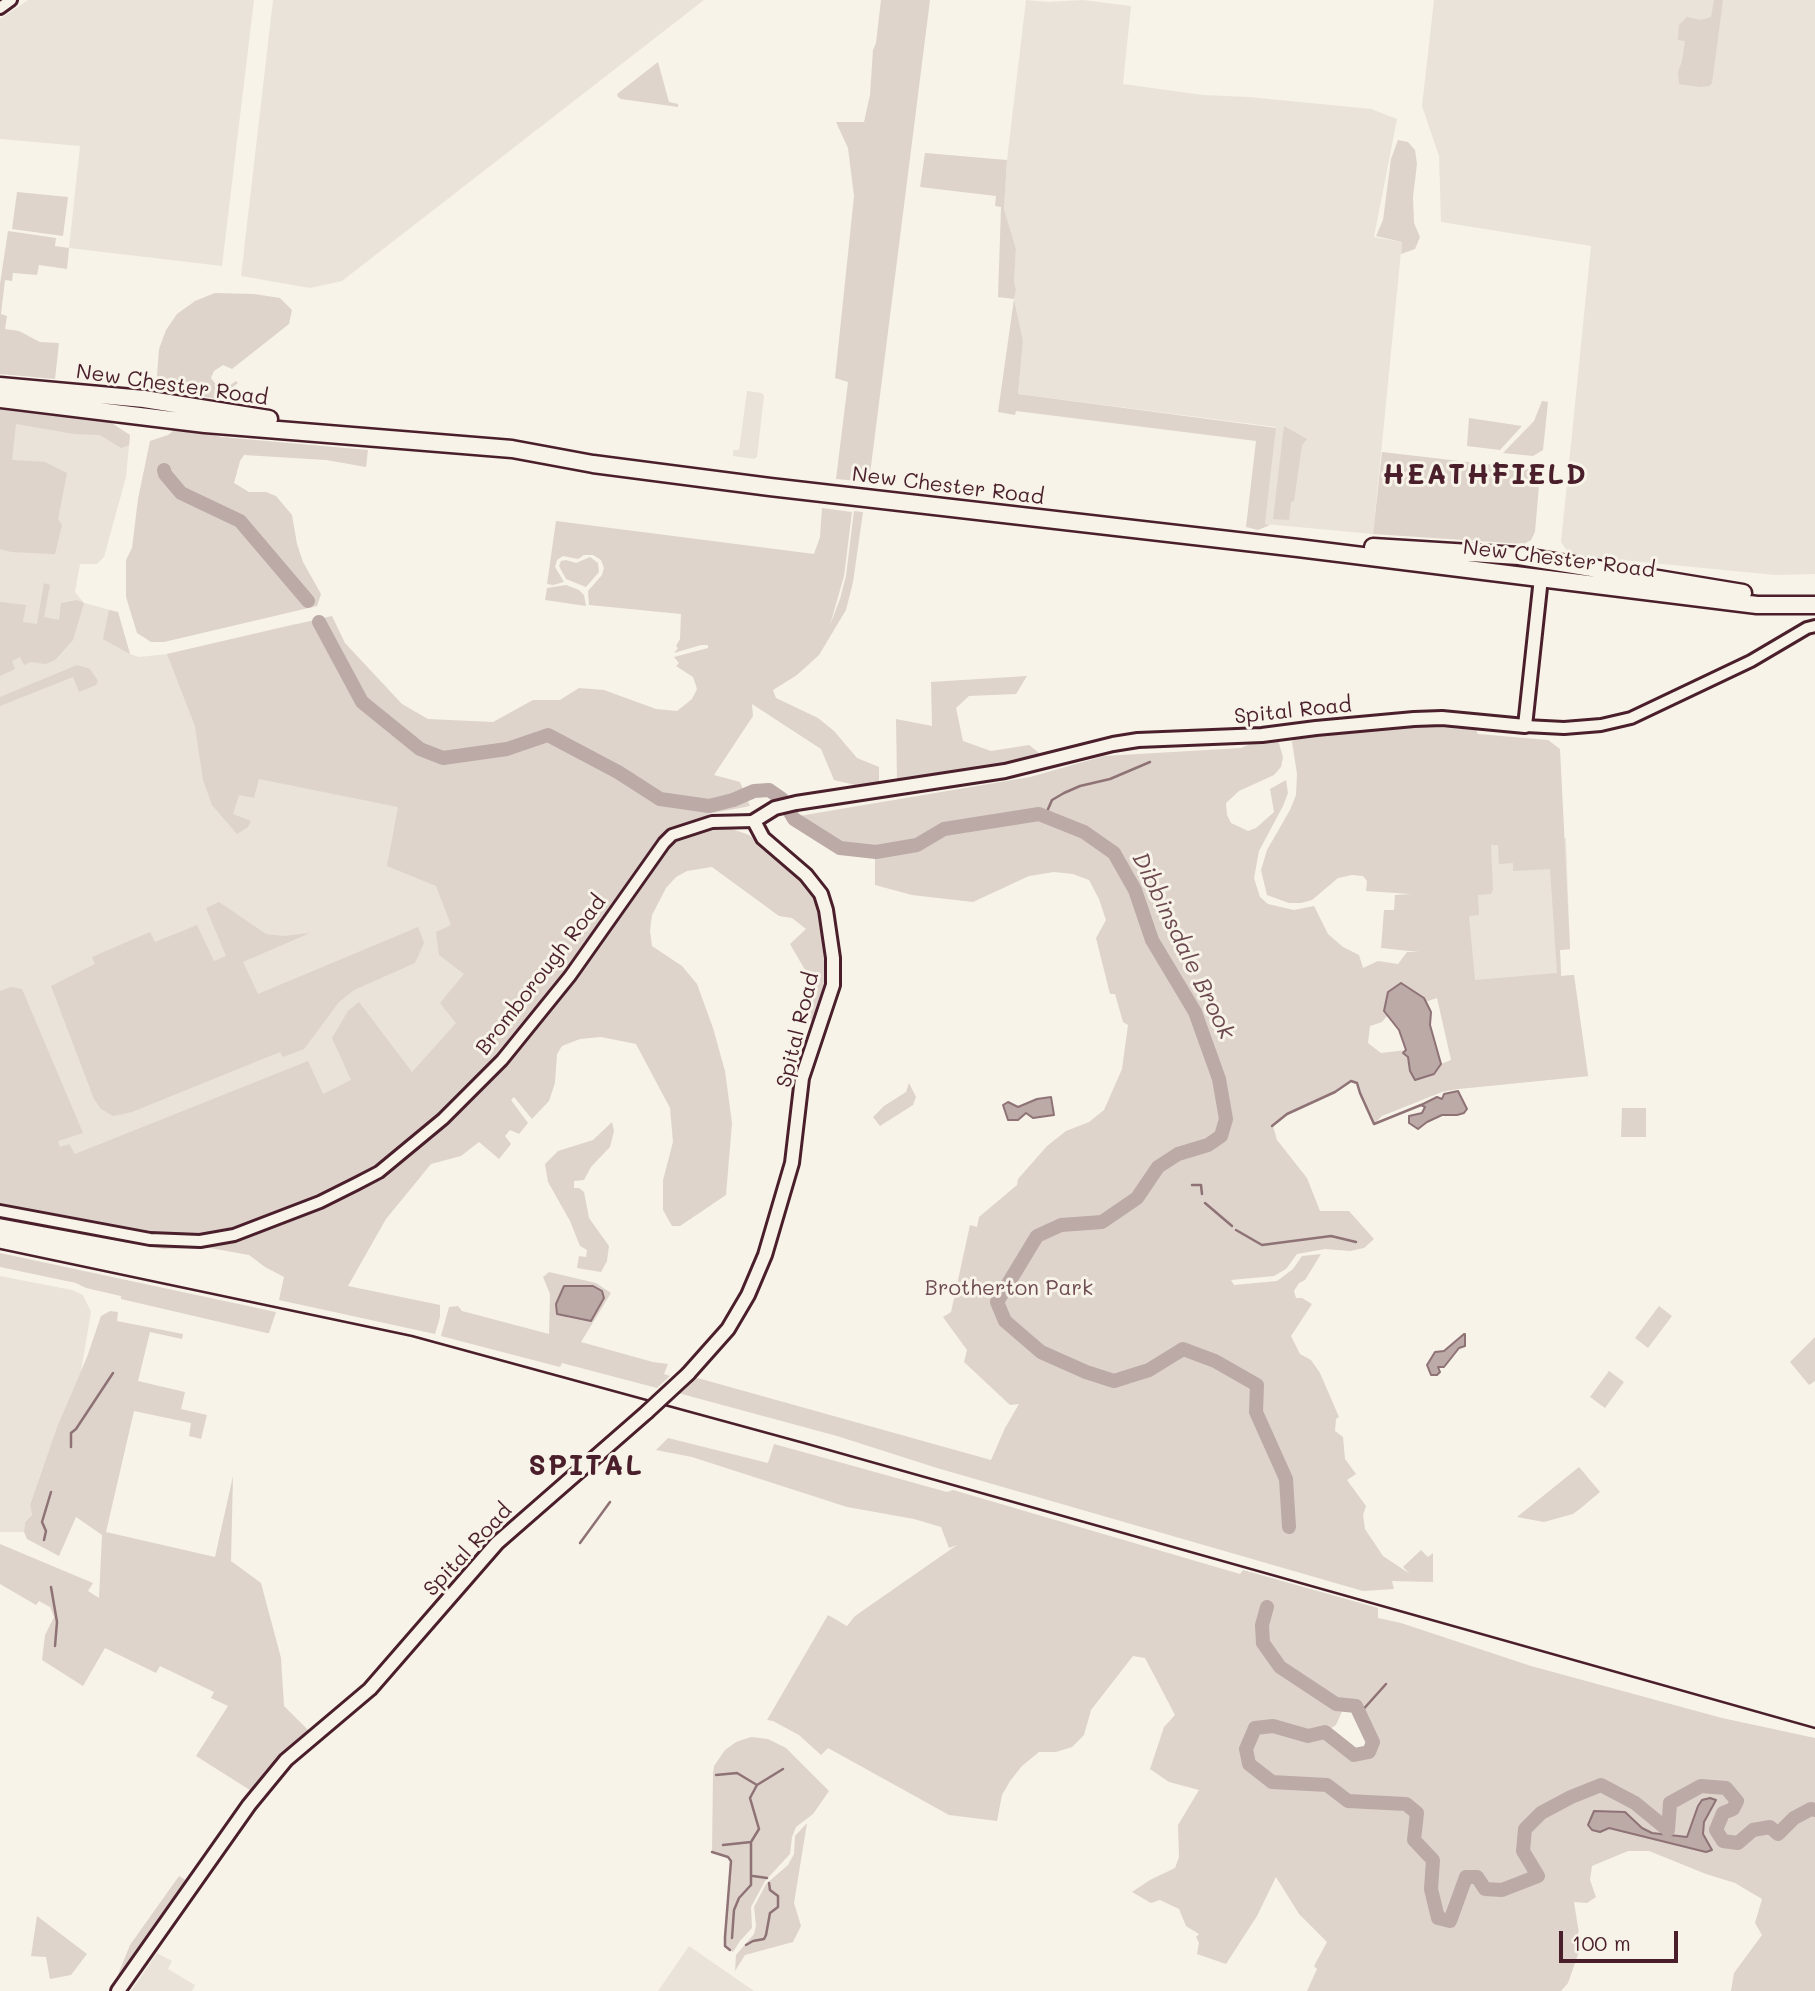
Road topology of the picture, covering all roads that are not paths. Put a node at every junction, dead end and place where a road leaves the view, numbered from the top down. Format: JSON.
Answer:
{"nodes":[{"id":1,"x":11,"y":0,"type":"edge"},
{"id":2,"x":0,"y":8,"type":"edge"},
{"id":3,"x":0,"y":386,"type":"edge"},
{"id":4,"x":0,"y":399,"type":"edge"},
{"id":5,"x":336,"y":433,"type":"junction"},
{"id":6,"x":1298,"y":548,"type":"junction"},
{"id":7,"x":1435,"y":551,"type":"junction"},
{"id":8,"x":1545,"y":560,"type":"junction"},
{"id":9,"x":1541,"y":578,"type":"junction"},
{"id":10,"x":1667,"y":594,"type":"junction"},
{"id":11,"x":1815,"y":595,"type":"edge"},
{"id":12,"x":1815,"y":604,"type":"edge"},
{"id":13,"x":1815,"y":626,"type":"edge"},
{"id":14,"x":1525,"y":726,"type":"junction"},
{"id":15,"x":754,"y":821,"type":"junction"},
{"id":16,"x":0,"y":1211,"type":"edge"},
{"id":17,"x":118,"y":1991,"type":"edge"}],
"edges":[{"from":1,"to":2,"type":"street"},
{"from":3,"to":5,"type":"highway","name":"New Chester Road"},
{"from":4,"to":5,"type":"highway","name":"New Chester Road"},
{"from":5,"to":6,"type":"highway","name":"New Chester Road"},
{"from":6,"to":7,"type":"highway","name":"New Chester Road"},
{"from":6,"to":9,"type":"highway","name":"New Chester Road"},
{"from":7,"to":8,"type":"highway","name":"New Chester Road"},
{"from":7,"to":9,"type":"highway"},
{"from":8,"to":10,"type":"highway"},
{"from":8,"to":11,"type":"highway","name":"New Chester Road"},
{"from":9,"to":10,"type":"highway","name":"New Chester Road"},
{"from":9,"to":14,"type":"main road"},
{"from":10,"to":12,"type":"highway","name":"New Chester Road"},
{"from":13,"to":14,"type":"street","name":"Spital Road"},
{"from":14,"to":15,"type":"main road","name":"Spital Road"},
{"from":15,"to":16,"type":"street","name":"Bromborough Road"},
{"from":15,"to":17,"type":"main road","name":"Spital Road","bridge":true}]}
